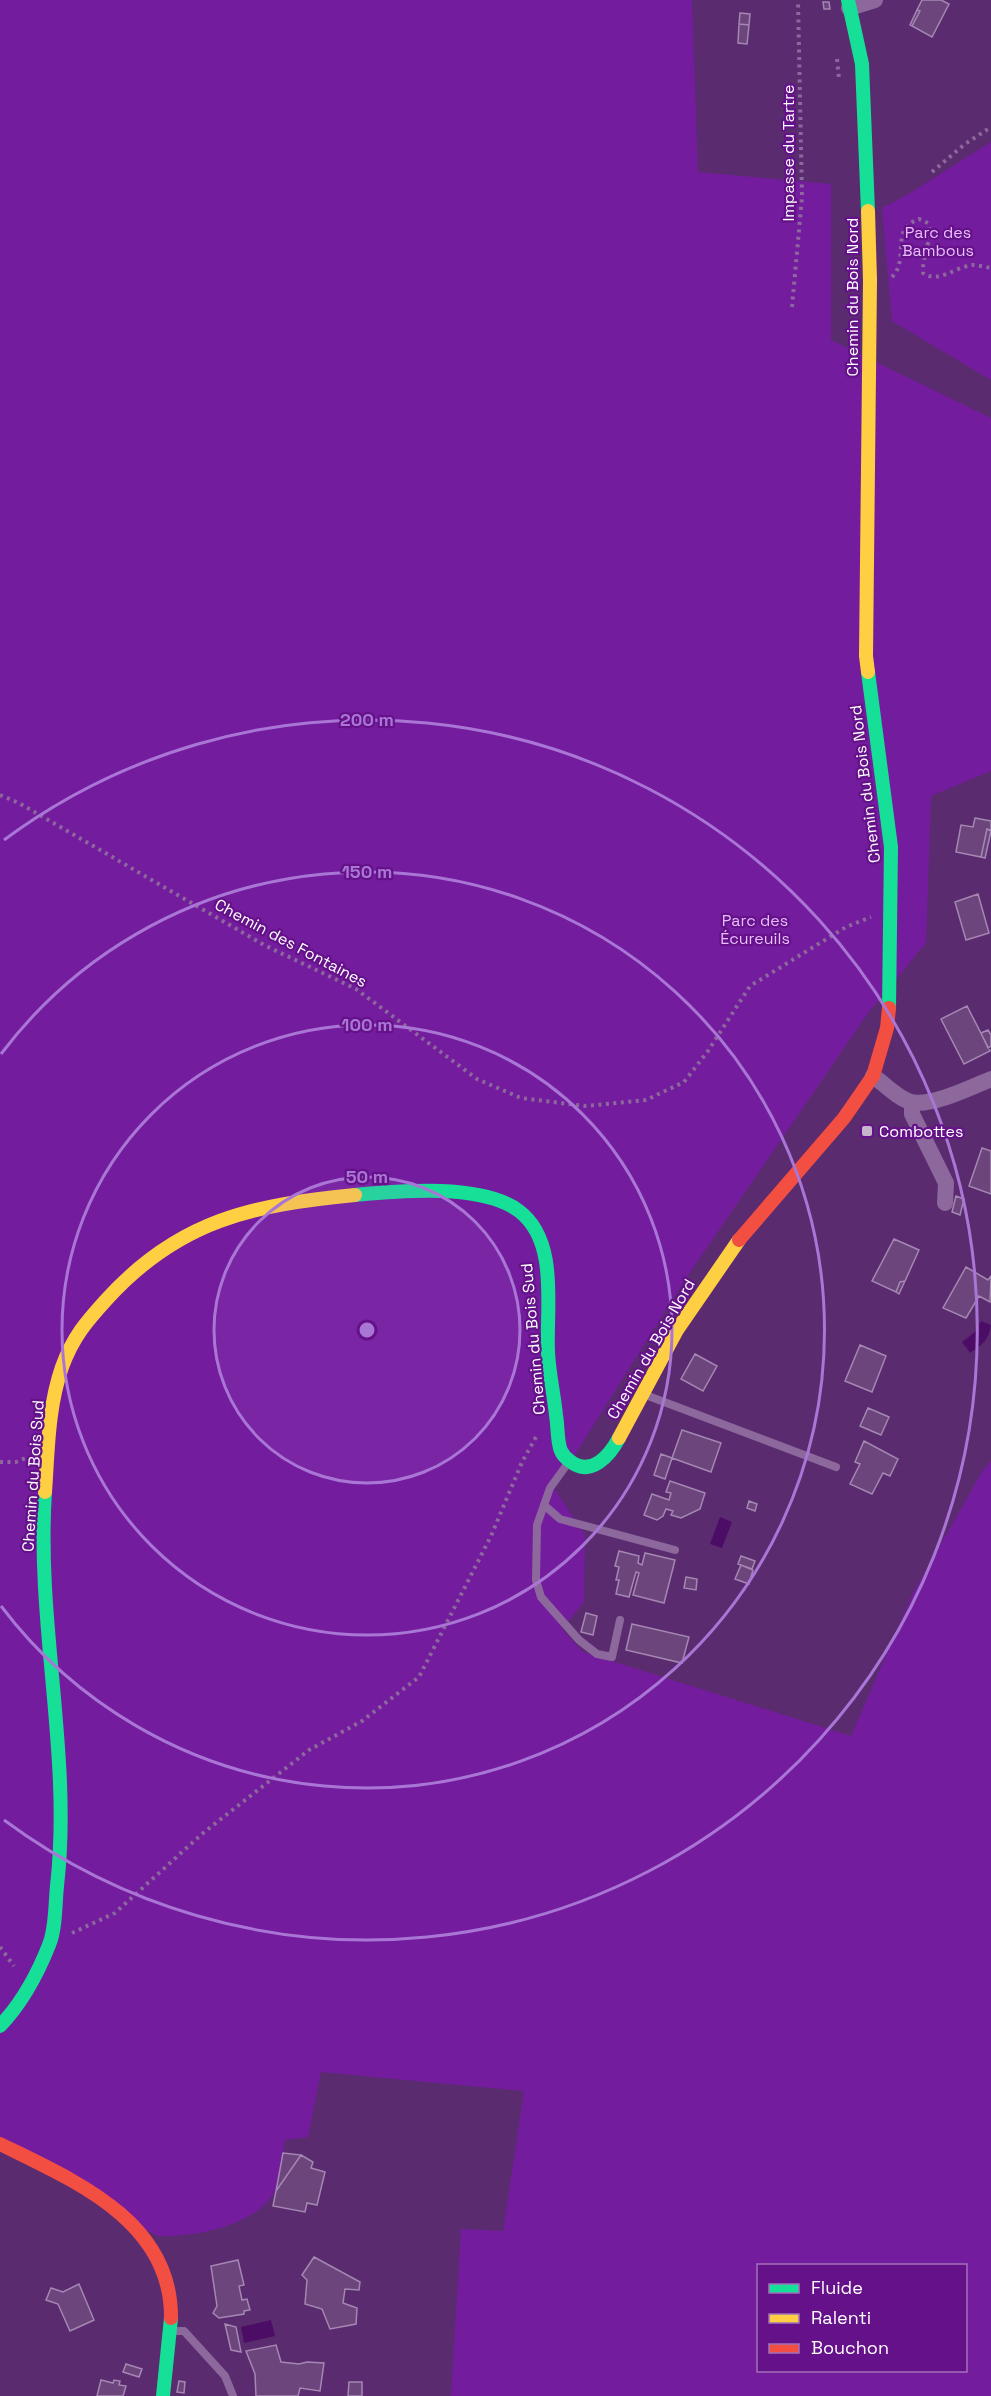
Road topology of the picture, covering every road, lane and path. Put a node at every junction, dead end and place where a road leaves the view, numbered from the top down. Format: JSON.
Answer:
{"nodes":[{"id":1,"x":798,"y":0,"type":"edge"},
{"id":2,"x":875,"y":0,"type":"edge"},
{"id":3,"x":849,"y":4,"type":"edge"},
{"id":4,"x":991,"y":127,"type":"edge"},
{"id":5,"x":932,"y":172,"type":"dead end"},
{"id":6,"x":991,"y":268,"type":"edge"},
{"id":7,"x":870,"y":280,"type":"junction"},
{"id":8,"x":792,"y":307,"type":"dead end"},
{"id":9,"x":0,"y":795,"type":"edge"},
{"id":10,"x":892,"y":913,"type":"junction"},
{"id":11,"x":873,"y":1076,"type":"junction"},
{"id":12,"x":991,"y":1078,"type":"edge"},
{"id":13,"x":912,"y":1102,"type":"junction"},
{"id":14,"x":945,"y":1203,"type":"dead end"},
{"id":15,"x":643,"y":1394,"type":"junction"},
{"id":16,"x":556,"y":1411,"type":"junction"},
{"id":17,"x":565,"y":1457,"type":"junction"},
{"id":18,"x":836,"y":1467,"type":"dead end"},
{"id":19,"x":544,"y":1505,"type":"junction"},
{"id":20,"x":675,"y":1550,"type":"dead end"},
{"id":21,"x":620,"y":1620,"type":"dead end"},
{"id":22,"x":50,"y":1943,"type":"junction"},
{"id":23,"x":0,"y":2026,"type":"edge"},
{"id":24,"x":0,"y":2144,"type":"edge"},
{"id":25,"x":170,"y":2331,"type":"junction"},
{"id":26,"x":163,"y":2396,"type":"edge"},
{"id":27,"x":233,"y":2396,"type":"edge"}],
"edges":[{"from":1,"to":8,"type":"path","name":"Impasse du Tartre"},
{"from":2,"to":3,"type":"street"},
{"from":3,"to":7,"type":"street","name":"Chemin du Bois Nord"},
{"from":4,"to":5,"type":"path"},
{"from":6,"to":7,"type":"path"},
{"from":7,"to":10,"type":"street","name":"Chemin du Bois Nord"},
{"from":9,"to":10,"type":"path","name":"Chemin des Fontaines"},
{"from":10,"to":11,"type":"street","name":"Chemin du Bois Nord"},
{"from":11,"to":13,"type":"street"},
{"from":11,"to":15,"type":"street","name":"Chemin du Bois Nord"},
{"from":12,"to":13,"type":"street"},
{"from":13,"to":14,"type":"street"},
{"from":15,"to":17,"type":"street","name":"Chemin du Bois Nord"},
{"from":15,"to":18,"type":"lane"},
{"from":16,"to":17,"type":"street","name":"Chemin du Bois Sud"},
{"from":16,"to":22,"type":"path"},
{"from":16,"to":22,"type":"street","name":"Chemin du Bois Sud"},
{"from":17,"to":19,"type":"lane"},
{"from":19,"to":20,"type":"lane"},
{"from":19,"to":21,"type":"lane"},
{"from":22,"to":23,"type":"street","name":"Chemin du Bois Sud"},
{"from":24,"to":25,"type":"street"},
{"from":25,"to":26,"type":"street"},
{"from":25,"to":27,"type":"lane"}]}
